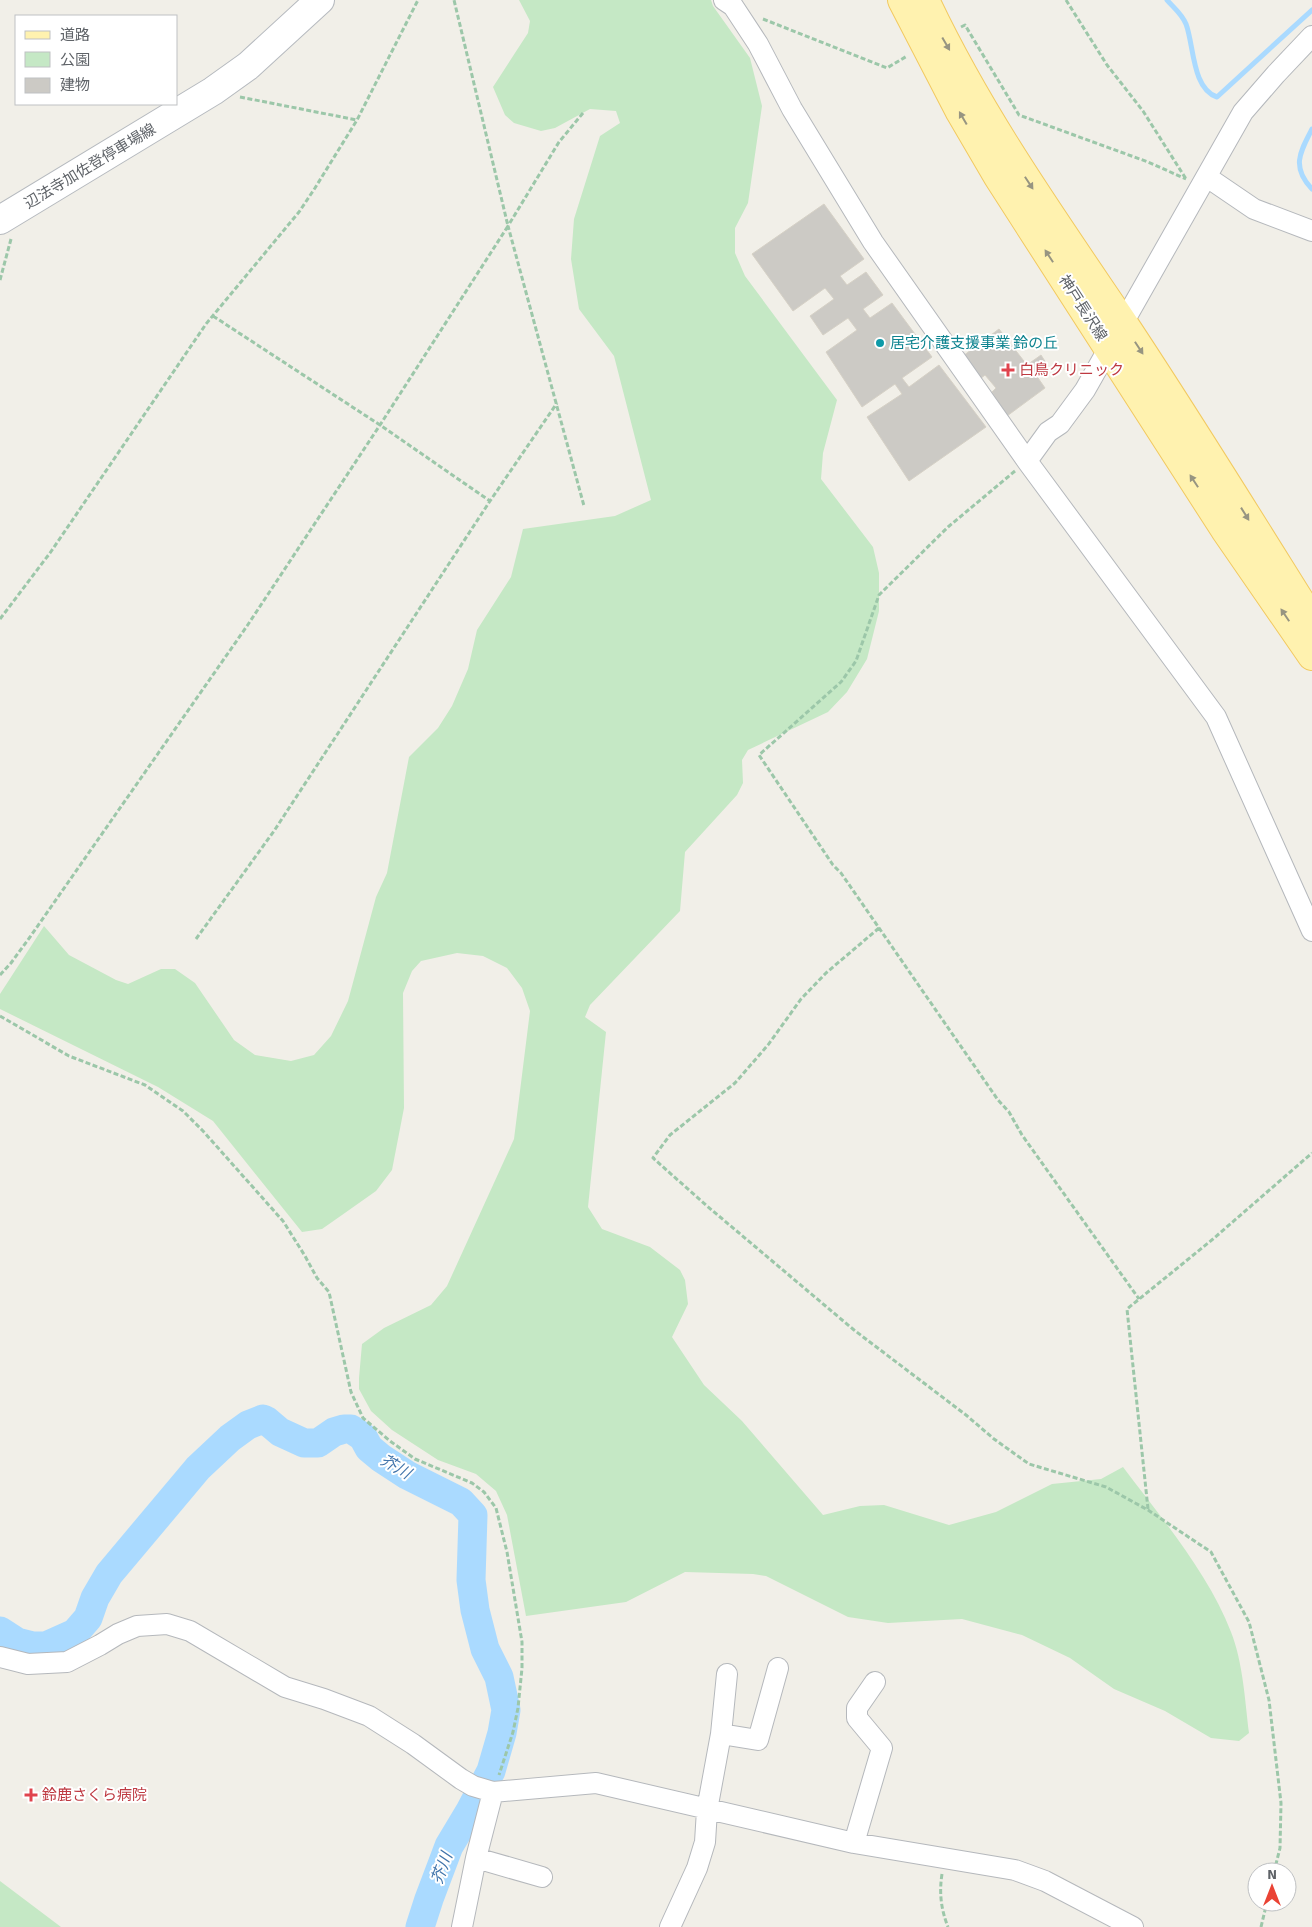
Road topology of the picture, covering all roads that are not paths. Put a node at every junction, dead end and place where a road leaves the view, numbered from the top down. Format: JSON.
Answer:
{"nodes":[{"id":1,"x":320,"y":0,"type":"edge"},
{"id":2,"x":902,"y":0,"type":"edge"},
{"id":3,"x":924,"y":0,"type":"edge"},
{"id":4,"x":728,"y":3,"type":"edge"},
{"id":5,"x":1312,"y":36,"type":"edge"},
{"id":6,"x":934,"y":42,"type":"junction"},
{"id":7,"x":1207,"y":177,"type":"junction"},
{"id":8,"x":9,"y":215,"type":"edge"},
{"id":9,"x":1312,"y":231,"type":"edge"},
{"id":10,"x":1123,"y":323,"type":"junction"},
{"id":11,"x":1109,"y":349,"type":"junction"},
{"id":12,"x":1027,"y":461,"type":"junction"},
{"id":13,"x":1312,"y":620,"type":"edge"},
{"id":14,"x":1312,"y":656,"type":"edge"},
{"id":15,"x":1312,"y":931,"type":"edge"},
{"id":16,"x":0,"y":1657,"type":"edge"},
{"id":17,"x":778,"y":1668,"type":"dead end"},
{"id":18,"x":726,"y":1674,"type":"dead end"},
{"id":19,"x":875,"y":1682,"type":"dead end"},
{"id":20,"x":721,"y":1734,"type":"junction"},
{"id":21,"x":485,"y":1789,"type":"junction"},
{"id":22,"x":707,"y":1810,"type":"junction"},
{"id":23,"x":854,"y":1844,"type":"junction"},
{"id":24,"x":476,"y":1858,"type":"junction"},
{"id":25,"x":542,"y":1877,"type":"dead end"},
{"id":26,"x":462,"y":1927,"type":"edge"},
{"id":27,"x":670,"y":1927,"type":"edge"},
{"id":28,"x":1133,"y":1927,"type":"edge"}],
"edges":[{"from":1,"to":8,"type":"main road","name":"辺法寺加佐登停車場線"},
{"from":2,"to":6,"type":"main road","name":"神戸長沢線"},
{"from":3,"to":6,"type":"main road","name":"神戸長沢線"},
{"from":4,"to":12,"type":"street"},
{"from":5,"to":7,"type":"street"},
{"from":6,"to":10,"type":"main road","name":"神戸長沢線","one_way":true},
{"from":11,"to":6,"type":"main road","name":"神戸長沢線","one_way":true},
{"from":7,"to":9,"type":"street"},
{"from":7,"to":10,"type":"street"},
{"from":10,"to":11,"type":"street"},
{"from":10,"to":13,"type":"main road","name":"神戸長沢線","one_way":true},
{"from":11,"to":12,"type":"street"},
{"from":14,"to":11,"type":"main road","name":"神戸長沢線","one_way":true},
{"from":12,"to":15,"type":"street"},
{"from":16,"to":21,"type":"street"},
{"from":17,"to":20,"type":"street"},
{"from":18,"to":20,"type":"street"},
{"from":19,"to":23,"type":"street"},
{"from":20,"to":22,"type":"street"},
{"from":21,"to":22,"type":"street"},
{"from":21,"to":24,"type":"street"},
{"from":22,"to":23,"type":"street"},
{"from":22,"to":27,"type":"street"},
{"from":23,"to":28,"type":"street"},
{"from":24,"to":25,"type":"street"},
{"from":24,"to":26,"type":"street"}]}
